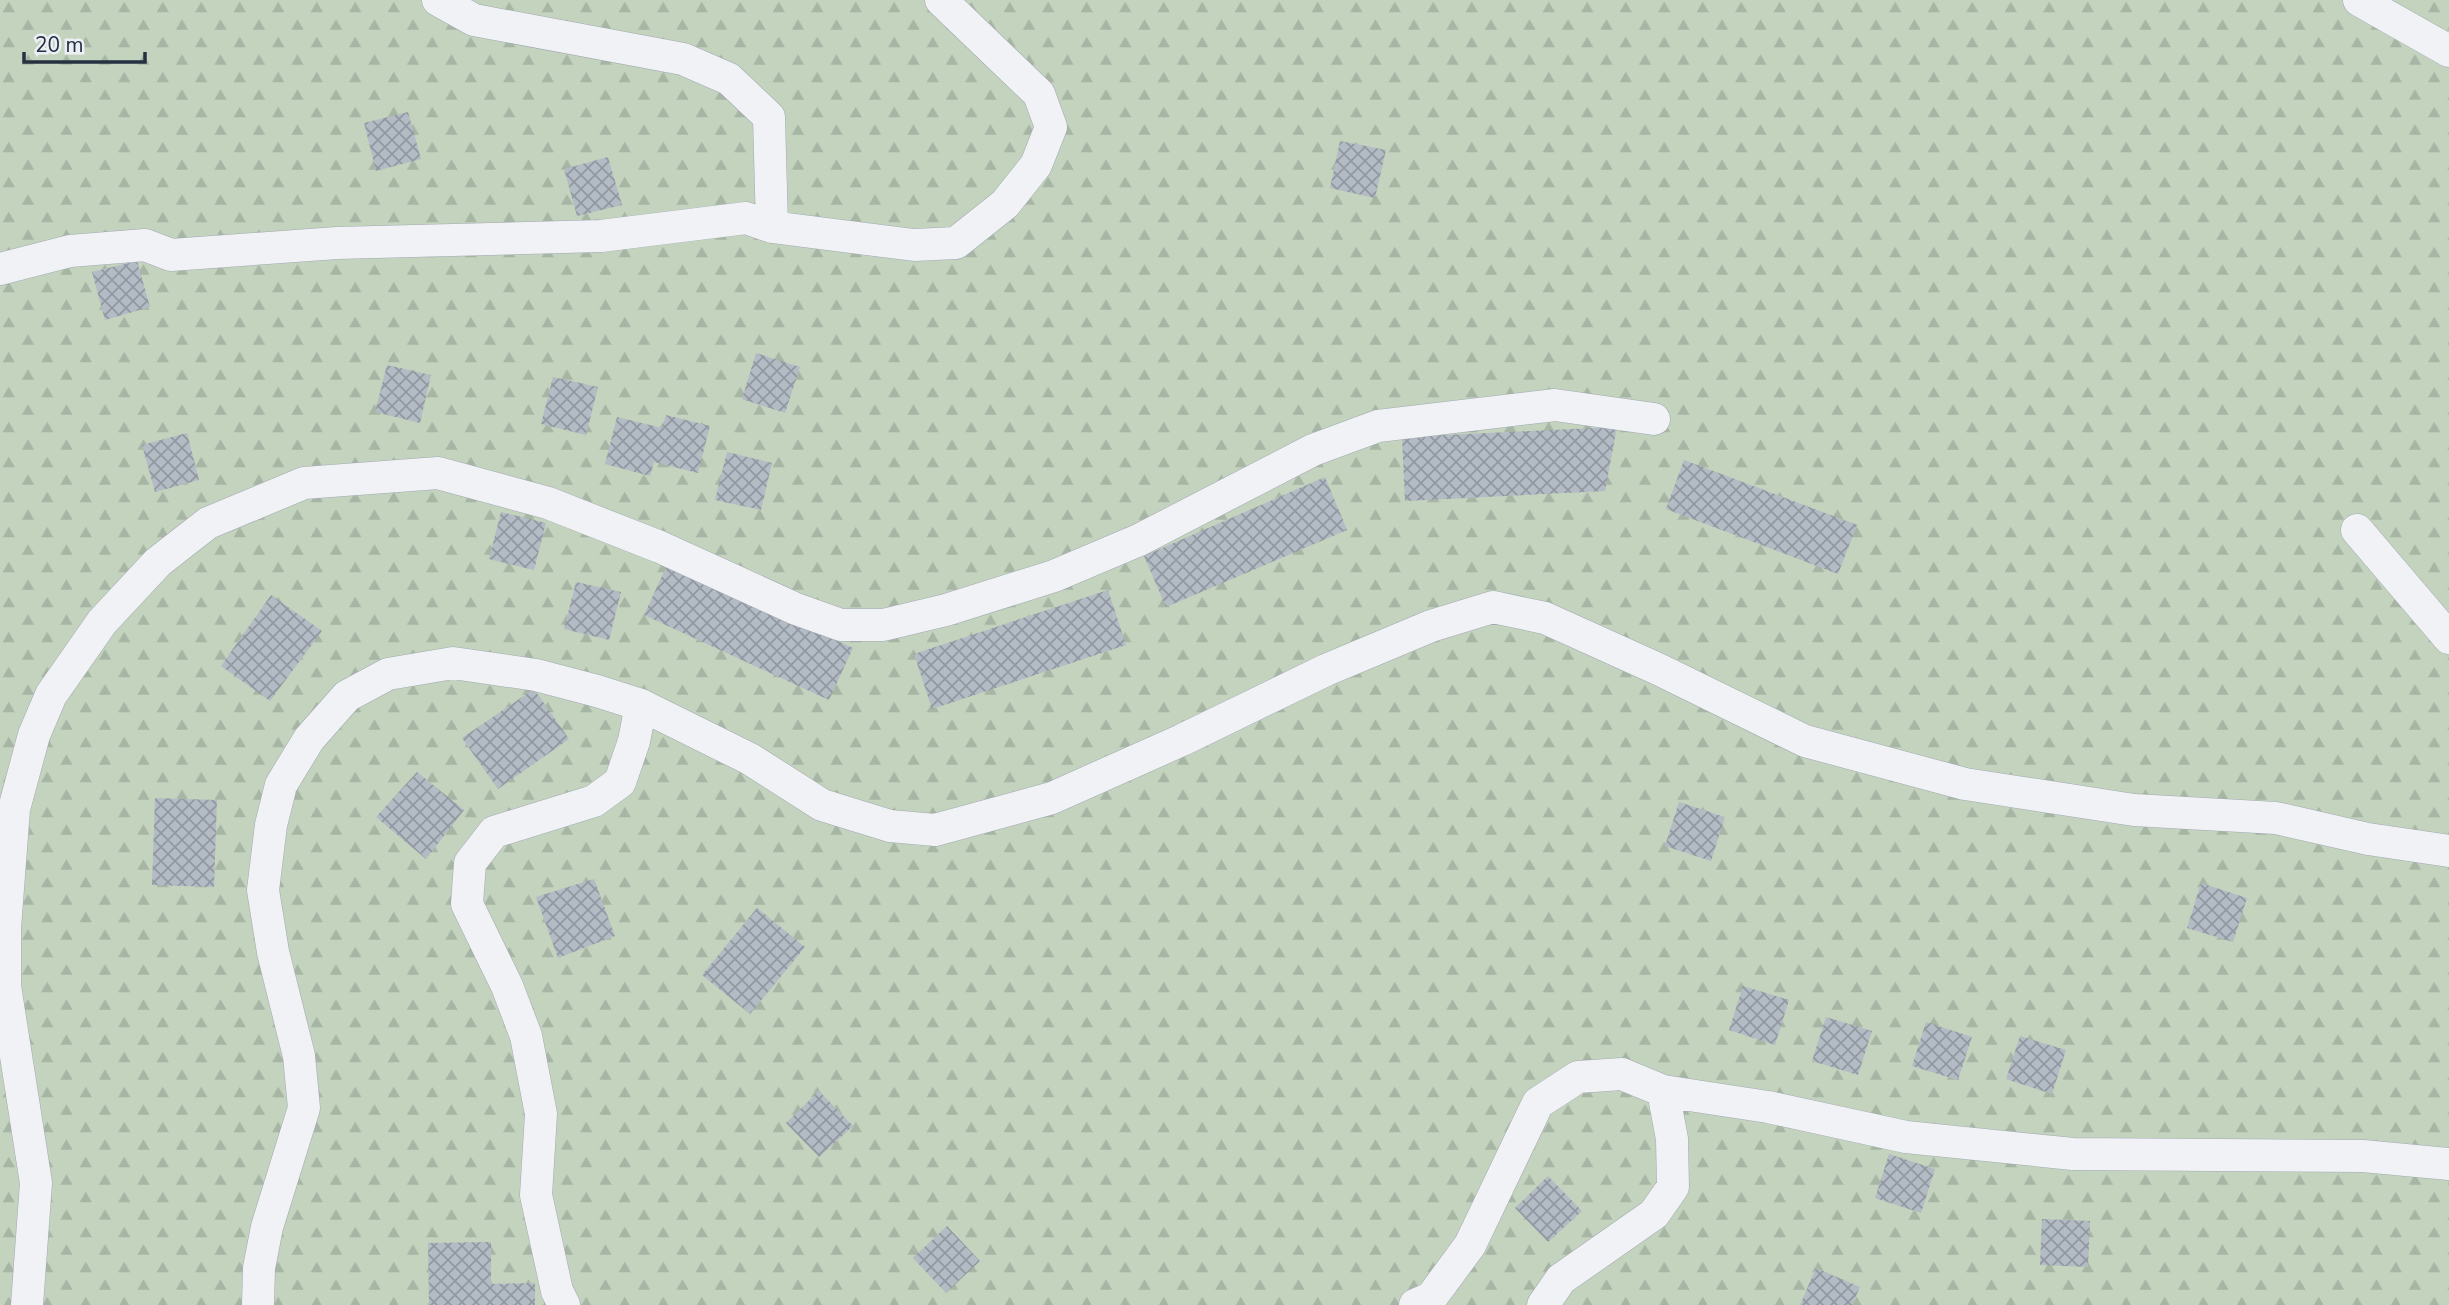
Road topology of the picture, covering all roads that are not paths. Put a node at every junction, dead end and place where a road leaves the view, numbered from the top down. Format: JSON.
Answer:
{"nodes":[{"id":1,"x":438,"y":0,"type":"edge"},
{"id":2,"x":941,"y":0,"type":"edge"},
{"id":3,"x":2359,"y":0,"type":"edge"},
{"id":4,"x":2449,"y":51,"type":"edge"},
{"id":5,"x":772,"y":227,"type":"junction"},
{"id":6,"x":0,"y":269,"type":"edge"},
{"id":7,"x":1654,"y":419,"type":"dead end"},
{"id":8,"x":2357,"y":530,"type":"dead end"},
{"id":9,"x":2449,"y":638,"type":"edge"},
{"id":10,"x":640,"y":705,"type":"junction"},
{"id":11,"x":2449,"y":851,"type":"edge"},
{"id":12,"x":1663,"y":1091,"type":"junction"},
{"id":13,"x":2449,"y":1164,"type":"edge"},
{"id":14,"x":27,"y":1305,"type":"edge"},
{"id":15,"x":258,"y":1305,"type":"edge"},
{"id":16,"x":564,"y":1305,"type":"edge"},
{"id":17,"x":1415,"y":1305,"type":"edge"},
{"id":18,"x":1544,"y":1305,"type":"edge"}],
"edges":[{"from":1,"to":5,"type":"street"},
{"from":2,"to":5,"type":"street"},
{"from":3,"to":4,"type":"street"},
{"from":5,"to":6,"type":"street"},
{"from":7,"to":14,"type":"street"},
{"from":8,"to":9,"type":"street"},
{"from":10,"to":11,"type":"street"},
{"from":10,"to":15,"type":"street"},
{"from":10,"to":16,"type":"street"},
{"from":12,"to":13,"type":"street"},
{"from":12,"to":17,"type":"street"},
{"from":12,"to":18,"type":"street"}]}
